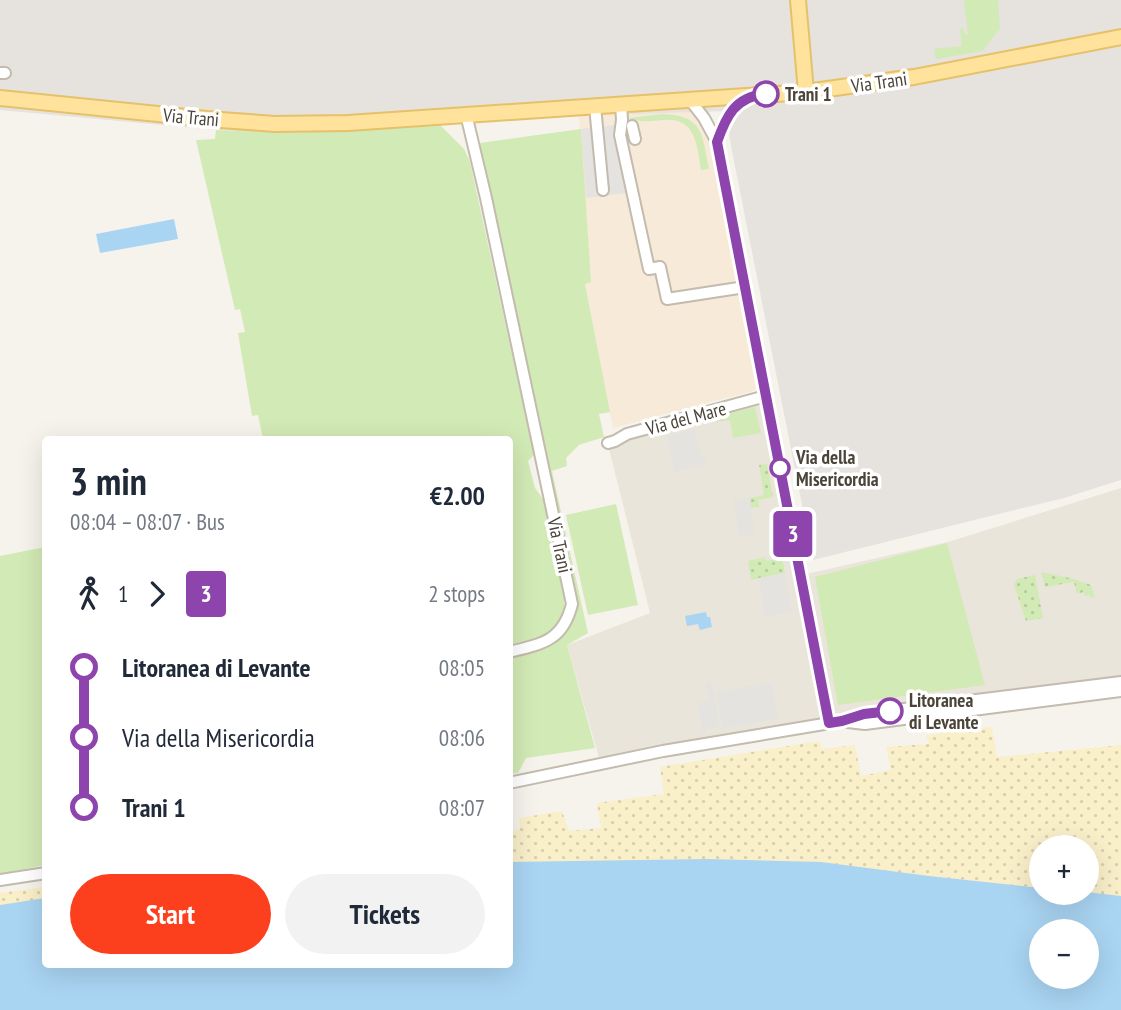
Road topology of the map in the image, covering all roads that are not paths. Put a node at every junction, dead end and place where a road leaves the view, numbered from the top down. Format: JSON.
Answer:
{"nodes":[{"id":1,"x":798,"y":0,"type":"edge"},
{"id":2,"x":1121,"y":37,"type":"edge"},
{"id":3,"x":806,"y":92,"type":"junction"},
{"id":4,"x":751,"y":95,"type":"junction"},
{"id":5,"x":0,"y":98,"type":"edge"},
{"id":6,"x":690,"y":100,"type":"junction"},
{"id":7,"x":621,"y":104,"type":"junction"},
{"id":8,"x":595,"y":106,"type":"junction"},
{"id":9,"x":466,"y":114,"type":"junction"},
{"id":10,"x":632,"y":125,"type":"dead end"},
{"id":11,"x":635,"y":139,"type":"dead end"},
{"id":12,"x":717,"y":142,"type":"junction"},
{"id":13,"x":603,"y":190,"type":"dead end"},
{"id":14,"x":745,"y":287,"type":"junction"},
{"id":15,"x":766,"y":397,"type":"junction"},
{"id":16,"x":608,"y":443,"type":"dead end"},
{"id":17,"x":513,"y":651,"type":"edge"},
{"id":18,"x":1121,"y":682,"type":"edge"},
{"id":19,"x":1099,"y":689,"type":"junction"},
{"id":20,"x":1121,"y":691,"type":"edge"},
{"id":21,"x":829,"y":723,"type":"junction"},
{"id":22,"x":513,"y":782,"type":"edge"},
{"id":23,"x":42,"y":874,"type":"edge"},
{"id":24,"x":0,"y":880,"type":"edge"}],
"edges":[{"from":1,"to":3,"type":"main road"},
{"from":2,"to":3,"type":"main road","name":"Via Trani"},
{"from":3,"to":4,"type":"main road","name":"Via Trani"},
{"from":4,"to":6,"type":"main road","name":"Via Trani"},
{"from":4,"to":12,"type":"street"},
{"from":5,"to":9,"type":"main road","name":"Via Trani"},
{"from":6,"to":7,"type":"main road","name":"Via Trani"},
{"from":6,"to":12,"type":"street"},
{"from":7,"to":8,"type":"main road","name":"Via Trani"},
{"from":7,"to":14,"type":"street"},
{"from":8,"to":9,"type":"main road","name":"Via Trani"},
{"from":8,"to":13,"type":"street"},
{"from":9,"to":17,"type":"street","name":"Via Trani"},
{"from":10,"to":11,"type":"street"},
{"from":12,"to":14,"type":"street"},
{"from":14,"to":15,"type":"street"},
{"from":15,"to":16,"type":"street","name":"Via del Mare"},
{"from":15,"to":21,"type":"street"},
{"from":18,"to":19,"type":"street"},
{"from":19,"to":20,"type":"street"},
{"from":19,"to":21,"type":"street"},
{"from":21,"to":22,"type":"street"},
{"from":23,"to":24,"type":"street"}]}
